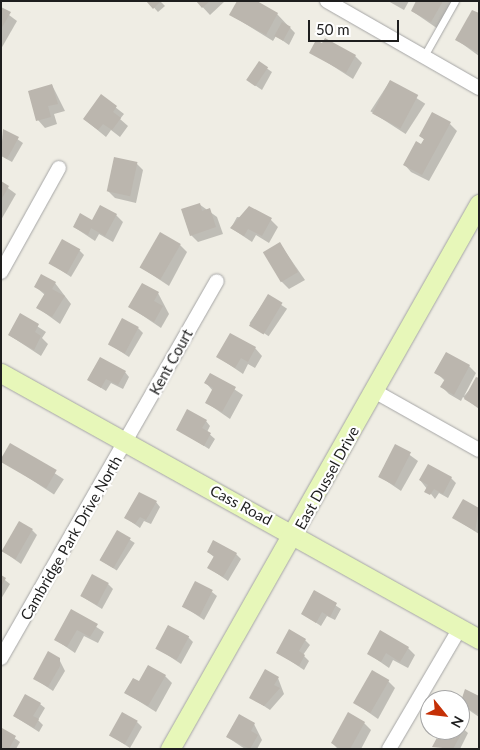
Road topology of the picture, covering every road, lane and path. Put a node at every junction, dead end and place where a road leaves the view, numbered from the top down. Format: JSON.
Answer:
{"nodes":[{"id":1,"x":327,"y":1,"type":"edge"},
{"id":2,"x":454,"y":1,"type":"edge"},
{"id":3,"x":424,"y":56,"type":"junction"},
{"id":4,"x":479,"y":88,"type":"edge"},
{"id":5,"x":59,"y":168,"type":"dead end"},
{"id":6,"x":479,"y":204,"type":"edge"},
{"id":7,"x":1,"y":272,"type":"edge"},
{"id":8,"x":217,"y":281,"type":"dead end"},
{"id":9,"x":1,"y":373,"type":"edge"},
{"id":10,"x":376,"y":392,"type":"junction"},
{"id":11,"x":125,"y":443,"type":"junction"},
{"id":12,"x":479,"y":450,"type":"edge"},
{"id":13,"x":295,"y":535,"type":"junction"},
{"id":14,"x":460,"y":628,"type":"junction"},
{"id":15,"x":479,"y":639,"type":"edge"},
{"id":16,"x":1,"y":658,"type":"edge"},
{"id":17,"x":170,"y":749,"type":"edge"},
{"id":18,"x":389,"y":749,"type":"edge"}],
"edges":[{"from":1,"to":3,"type":"street"},
{"from":2,"to":3,"type":"lane"},
{"from":3,"to":4,"type":"street"},
{"from":5,"to":7,"type":"street"},
{"from":6,"to":10,"type":"street","name":"East Dussel Drive"},
{"from":8,"to":11,"type":"street","name":"Kent Court"},
{"from":9,"to":11,"type":"street","name":"Cass Road"},
{"from":10,"to":12,"type":"street"},
{"from":10,"to":13,"type":"street","name":"East Dussel Drive"},
{"from":11,"to":13,"type":"street","name":"Cass Road"},
{"from":11,"to":16,"type":"street","name":"Cambridge Park Drive North"},
{"from":13,"to":14,"type":"street","name":"Cass Road"},
{"from":13,"to":17,"type":"street","name":"East Dussel Drive"},
{"from":14,"to":15,"type":"street","name":"Cass Road"},
{"from":14,"to":18,"type":"street"}]}
